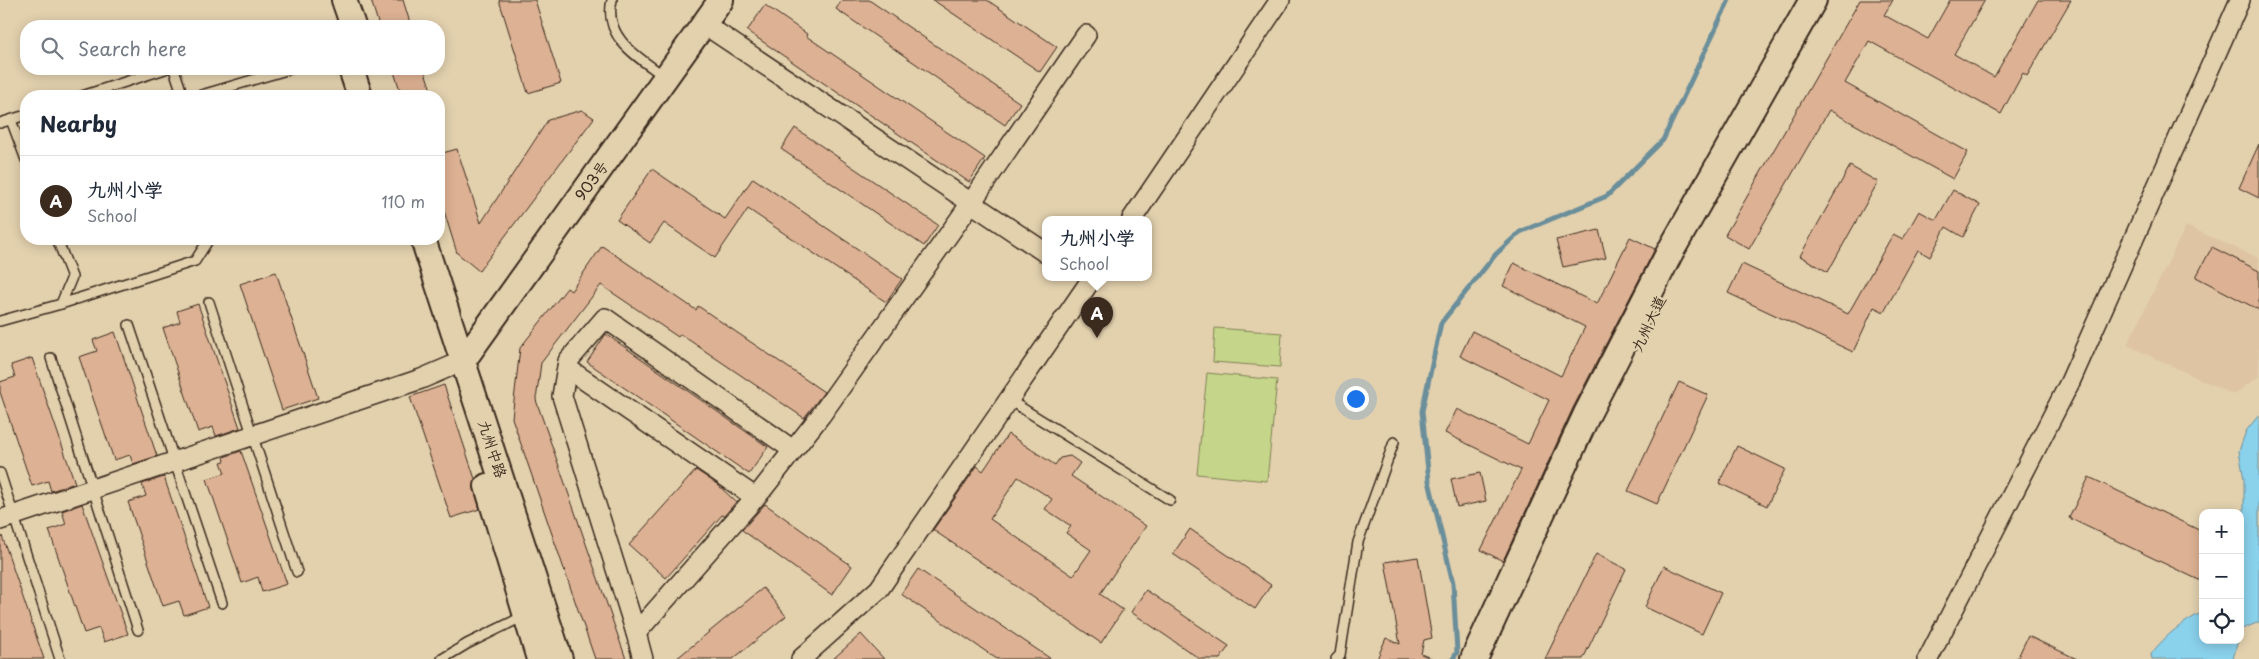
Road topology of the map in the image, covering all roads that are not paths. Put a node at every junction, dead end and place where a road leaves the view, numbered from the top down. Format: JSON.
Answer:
{"nodes":[{"id":1,"x":329,"y":0,"type":"edge"},
{"id":2,"x":344,"y":0,"type":"edge"},
{"id":3,"x":612,"y":0,"type":"edge"},
{"id":4,"x":703,"y":0,"type":"edge"},
{"id":5,"x":721,"y":0,"type":"edge"},
{"id":6,"x":1280,"y":0,"type":"edge"},
{"id":7,"x":1813,"y":0,"type":"edge"},
{"id":8,"x":1828,"y":0,"type":"edge"},
{"id":9,"x":2240,"y":0,"type":"edge"},
{"id":10,"x":335,"y":20,"type":"edge"},
{"id":11,"x":351,"y":20,"type":"edge"},
{"id":12,"x":704,"y":24,"type":"junction"},
{"id":13,"x":1086,"y":35,"type":"dead end"},
{"id":14,"x":660,"y":73,"type":"junction"},
{"id":15,"x":147,"y":75,"type":"edge"},
{"id":16,"x":176,"y":75,"type":"edge"},
{"id":17,"x":270,"y":75,"type":"edge"},
{"id":18,"x":353,"y":75,"type":"edge"},
{"id":19,"x":369,"y":75,"type":"edge"},
{"id":20,"x":101,"y":90,"type":"edge"},
{"id":21,"x":181,"y":90,"type":"edge"},
{"id":22,"x":218,"y":90,"type":"edge"},
{"id":23,"x":358,"y":90,"type":"edge"},
{"id":24,"x":374,"y":90,"type":"edge"},
{"id":25,"x":20,"y":117,"type":"edge"},
{"id":26,"x":11,"y":120,"type":"junction"},
{"id":27,"x":0,"y":123,"type":"edge"},
{"id":28,"x":20,"y":144,"type":"edge"},
{"id":29,"x":971,"y":203,"type":"junction"},
{"id":30,"x":1134,"y":216,"type":"edge"},
{"id":31,"x":59,"y":245,"type":"edge"},
{"id":32,"x":205,"y":245,"type":"edge"},
{"id":33,"x":410,"y":245,"type":"edge"},
{"id":34,"x":425,"y":245,"type":"edge"},
{"id":35,"x":1042,"y":250,"type":"edge"},
{"id":36,"x":1086,"y":281,"type":"edge"},
{"id":37,"x":209,"y":302,"type":"dead end"},
{"id":38,"x":61,"y":304,"type":"junction"},
{"id":39,"x":0,"y":321,"type":"edge"},
{"id":40,"x":128,"y":325,"type":"dead end"},
{"id":41,"x":454,"y":355,"type":"junction"},
{"id":42,"x":51,"y":358,"type":"dead end"},
{"id":43,"x":567,"y":368,"type":"junction"},
{"id":44,"x":1009,"y":400,"type":"junction"},
{"id":45,"x":253,"y":435,"type":"junction"},
{"id":46,"x":1394,"y":442,"type":"dead end"},
{"id":47,"x":793,"y":450,"type":"junction"},
{"id":48,"x":174,"y":461,"type":"junction"},
{"id":49,"x":0,"y":474,"type":"edge"},
{"id":50,"x":92,"y":489,"type":"junction"},
{"id":51,"x":755,"y":497,"type":"junction"},
{"id":52,"x":1170,"y":500,"type":"dead end"},
{"id":53,"x":7,"y":517,"type":"edge"},
{"id":54,"x":297,"y":572,"type":"dead end"},
{"id":55,"x":222,"y":603,"type":"dead end"},
{"id":56,"x":526,"y":615,"type":"junction"},
{"id":57,"x":138,"y":630,"type":"dead end"},
{"id":58,"x":636,"y":633,"type":"junction"},
{"id":59,"x":60,"y":659,"type":"edge"},
{"id":60,"x":442,"y":659,"type":"edge"},
{"id":61,"x":539,"y":659,"type":"edge"},
{"id":62,"x":560,"y":659,"type":"edge"},
{"id":63,"x":644,"y":659,"type":"edge"},
{"id":64,"x":801,"y":659,"type":"edge"},
{"id":65,"x":1336,"y":659,"type":"edge"},
{"id":66,"x":1474,"y":659,"type":"edge"},
{"id":67,"x":1492,"y":659,"type":"edge"},
{"id":68,"x":1928,"y":659,"type":"edge"}],
"edges":[{"from":1,"to":10,"type":"street"},
{"from":2,"to":11,"type":"street"},
{"from":3,"to":14,"type":"lane"},
{"from":4,"to":14,"type":"street"},
{"from":5,"to":12,"type":"street","name":"903号"},
{"from":6,"to":30,"type":"street"},
{"from":7,"to":66,"type":"main road"},
{"from":8,"to":67,"type":"main road","name":"九州大道"},
{"from":9,"to":68,"type":"street"},
{"from":12,"to":14,"type":"street","name":"903号"},
{"from":12,"to":29,"type":"street"},
{"from":13,"to":29,"type":"street"},
{"from":14,"to":41,"type":"street","name":"903号"},
{"from":15,"to":20,"type":"lane"},
{"from":16,"to":21,"type":"lane"},
{"from":17,"to":22,"type":"lane"},
{"from":18,"to":23,"type":"street"},
{"from":19,"to":24,"type":"street"},
{"from":25,"to":26,"type":"lane"},
{"from":26,"to":27,"type":"lane"},
{"from":26,"to":28,"type":"lane"},
{"from":29,"to":35,"type":"street"},
{"from":29,"to":47,"type":"street"},
{"from":31,"to":38,"type":"lane"},
{"from":32,"to":38,"type":"lane"},
{"from":33,"to":41,"type":"street"},
{"from":34,"to":41,"type":"street","name":"九州中路"},
{"from":36,"to":44,"type":"street"},
{"from":37,"to":45,"type":"lane"},
{"from":38,"to":39,"type":"lane"},
{"from":40,"to":48,"type":"lane"},
{"from":41,"to":45,"type":"street"},
{"from":41,"to":56,"type":"street"},
{"from":41,"to":62,"type":"street","name":"九州中路"},
{"from":42,"to":50,"type":"lane"},
{"from":43,"to":47,"type":"street"},
{"from":43,"to":51,"type":"street"},
{"from":43,"to":58,"type":"street"},
{"from":44,"to":52,"type":"lane"},
{"from":44,"to":64,"type":"street"},
{"from":45,"to":48,"type":"street"},
{"from":45,"to":54,"type":"lane"},
{"from":46,"to":65,"type":"lane"},
{"from":47,"to":51,"type":"street"},
{"from":48,"to":50,"type":"street"},
{"from":48,"to":55,"type":"lane"},
{"from":49,"to":53,"type":"lane"},
{"from":50,"to":53,"type":"street"},
{"from":50,"to":57,"type":"lane"},
{"from":51,"to":58,"type":"street"},
{"from":53,"to":59,"type":"lane"},
{"from":56,"to":60,"type":"lane"},
{"from":56,"to":61,"type":"street"},
{"from":58,"to":63,"type":"street"}]}
